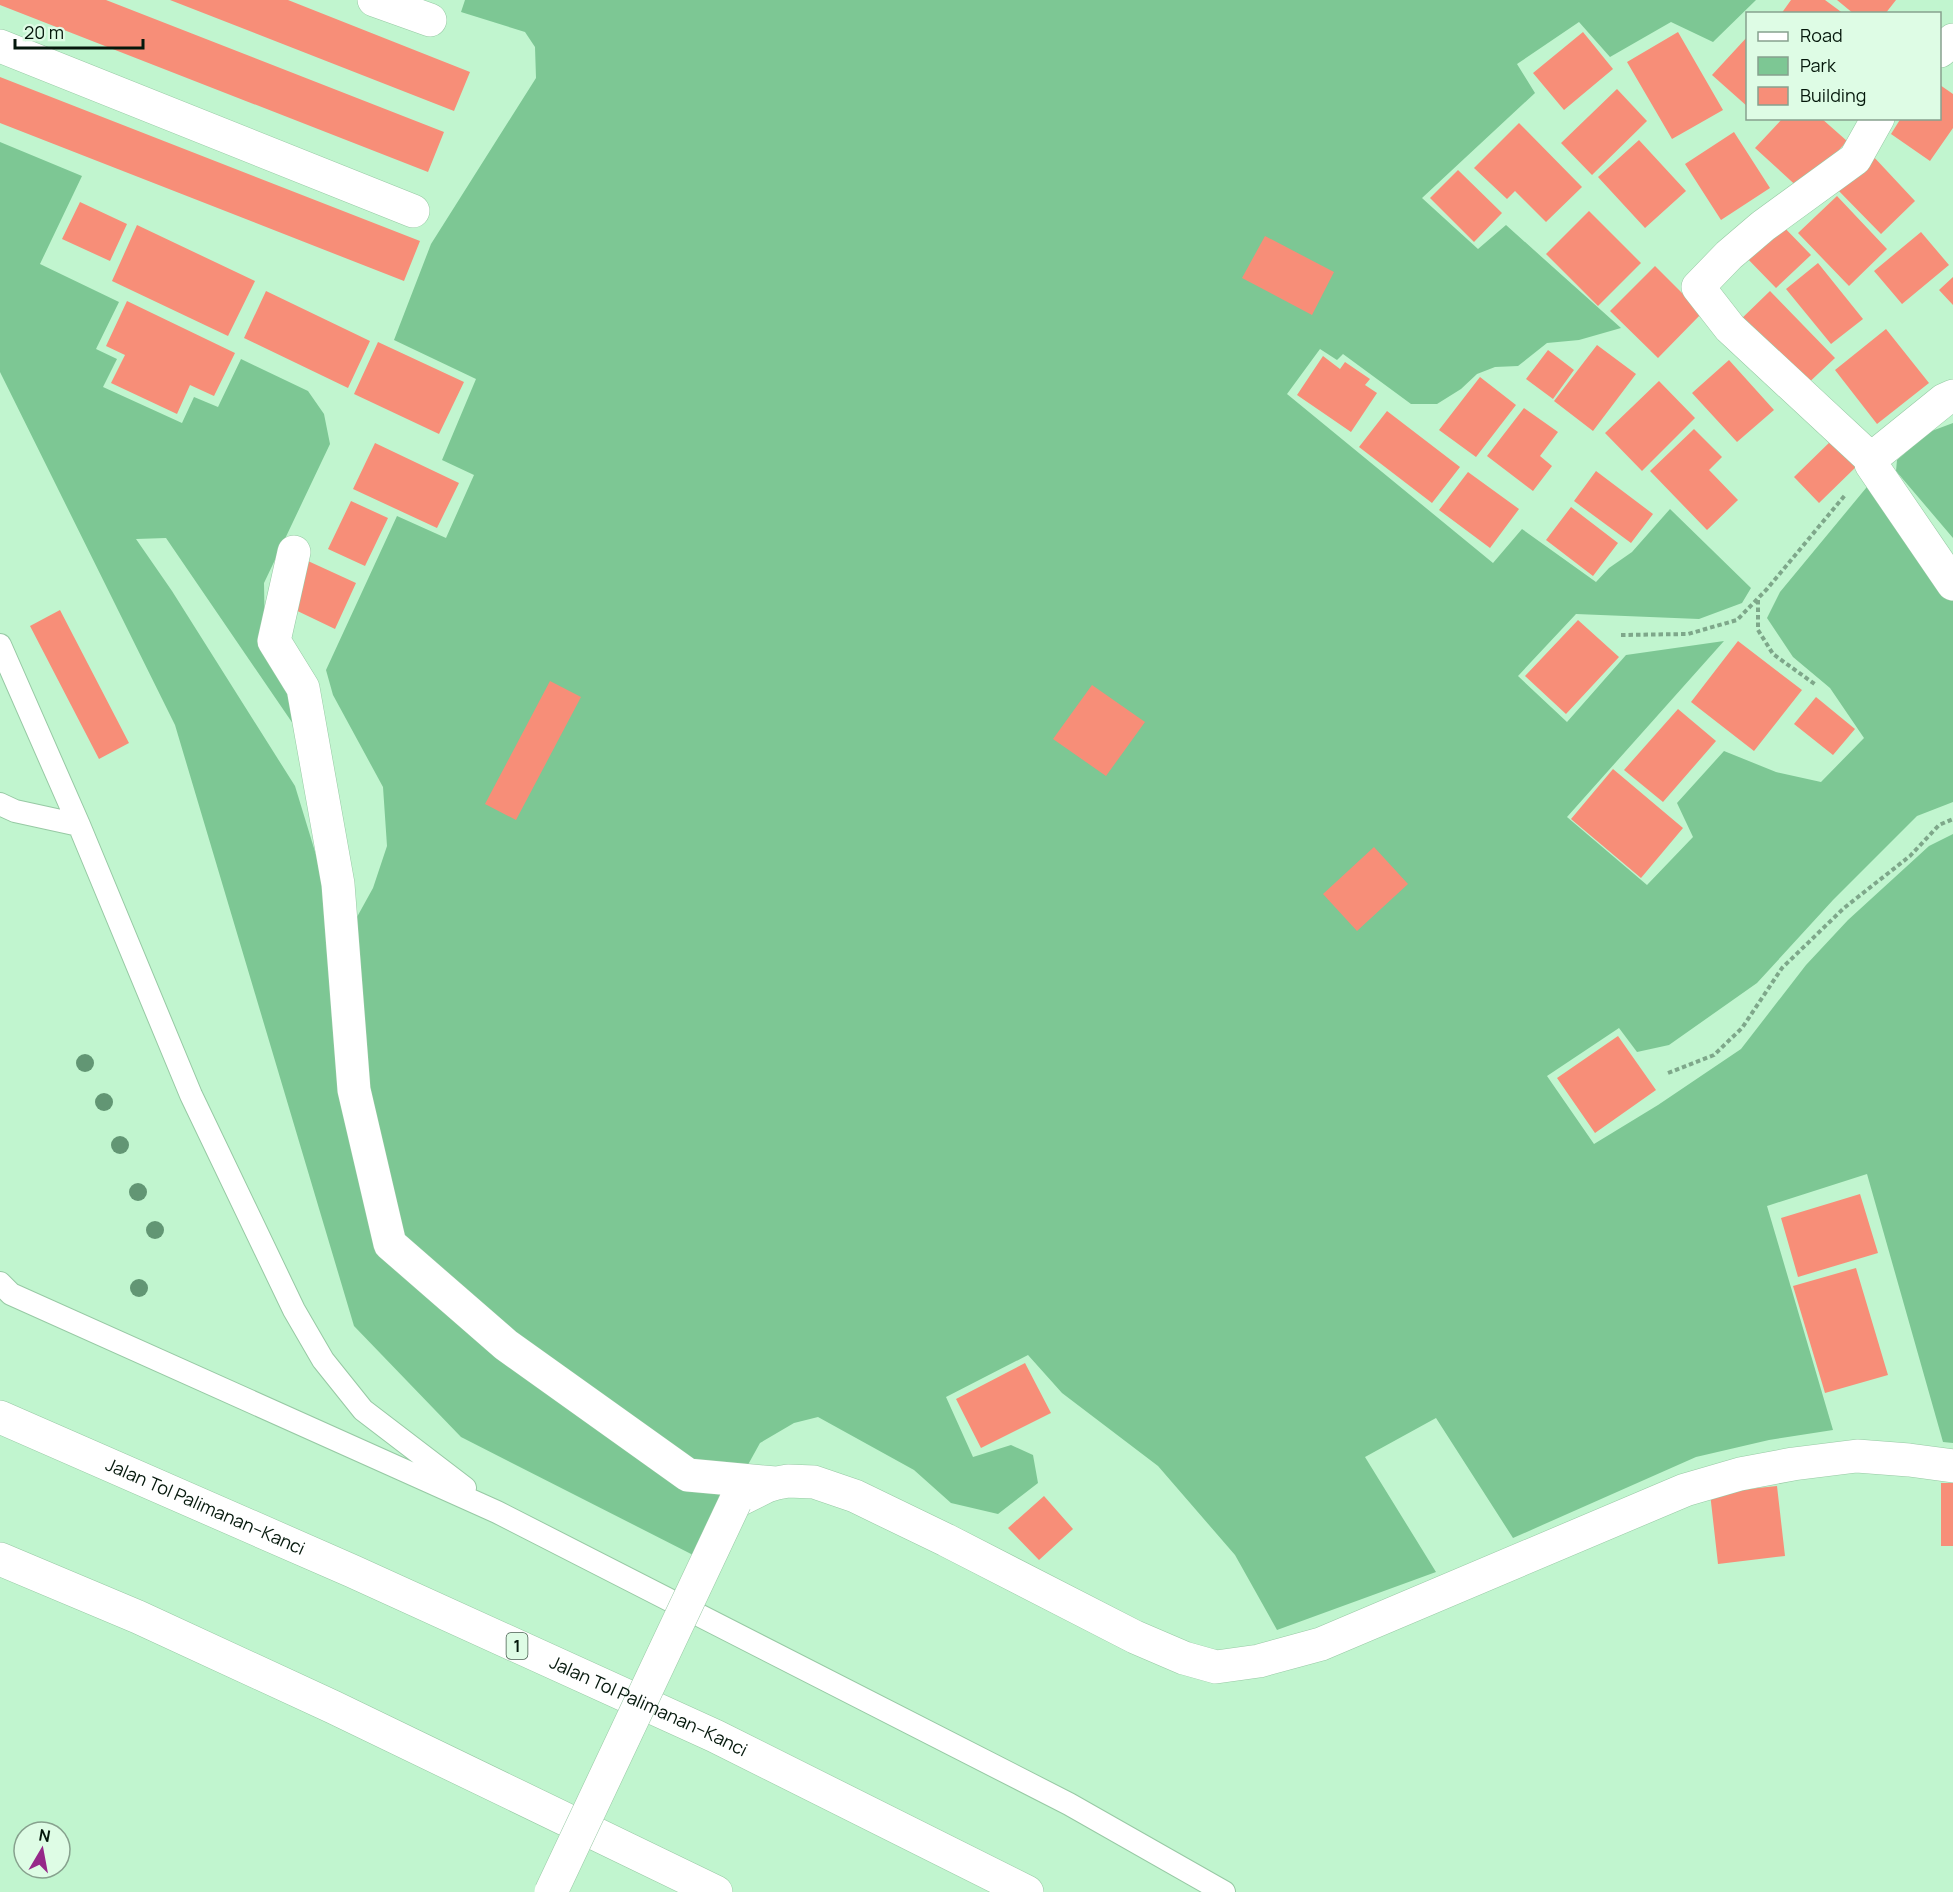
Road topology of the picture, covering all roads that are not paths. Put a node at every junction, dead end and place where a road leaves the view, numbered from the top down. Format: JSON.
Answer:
{"nodes":[{"id":1,"x":374,"y":0,"type":"edge"},
{"id":2,"x":430,"y":20,"type":"dead end"},
{"id":3,"x":1953,"y":40,"type":"edge"},
{"id":4,"x":0,"y":46,"type":"edge"},
{"id":5,"x":1941,"y":50,"type":"edge"},
{"id":6,"x":1877,"y":120,"type":"edge"},
{"id":7,"x":413,"y":211,"type":"dead end"},
{"id":8,"x":1953,"y":396,"type":"edge"},
{"id":9,"x":1871,"y":462,"type":"junction"},
{"id":10,"x":294,"y":552,"type":"dead end"},
{"id":11,"x":1953,"y":584,"type":"edge"},
{"id":12,"x":0,"y":645,"type":"edge"},
{"id":13,"x":0,"y":804,"type":"edge"},
{"id":14,"x":79,"y":825,"type":"junction"},
{"id":15,"x":4,"y":1289,"type":"edge"},
{"id":16,"x":0,"y":1417,"type":"edge"},
{"id":17,"x":1953,"y":1466,"type":"edge"},
{"id":18,"x":777,"y":1483,"type":"junction"},
{"id":19,"x":497,"y":1512,"type":"junction"},
{"id":20,"x":0,"y":1559,"type":"edge"},
{"id":21,"x":551,"y":1892,"type":"edge"},
{"id":22,"x":716,"y":1892,"type":"edge"},
{"id":23,"x":1027,"y":1892,"type":"edge"},
{"id":24,"x":1224,"y":1892,"type":"edge"}],
"edges":[{"from":1,"to":2,"type":"main road"},
{"from":3,"to":5,"type":"main road"},
{"from":4,"to":7,"type":"main road"},
{"from":6,"to":9,"type":"main road"},
{"from":8,"to":9,"type":"main road"},
{"from":9,"to":11,"type":"main road"},
{"from":10,"to":18,"type":"main road"},
{"from":12,"to":14,"type":"lane"},
{"from":13,"to":14,"type":"lane"},
{"from":14,"to":19,"type":"lane"},
{"from":15,"to":19,"type":"lane"},
{"from":16,"to":23,"type":"main road","name":"Jalan Tol Palimanan–Kanci","number":"1"},
{"from":17,"to":18,"type":"main road"},
{"from":18,"to":21,"type":"main road","bridge":true},
{"from":19,"to":24,"type":"lane"},
{"from":20,"to":22,"type":"main road"}]}
